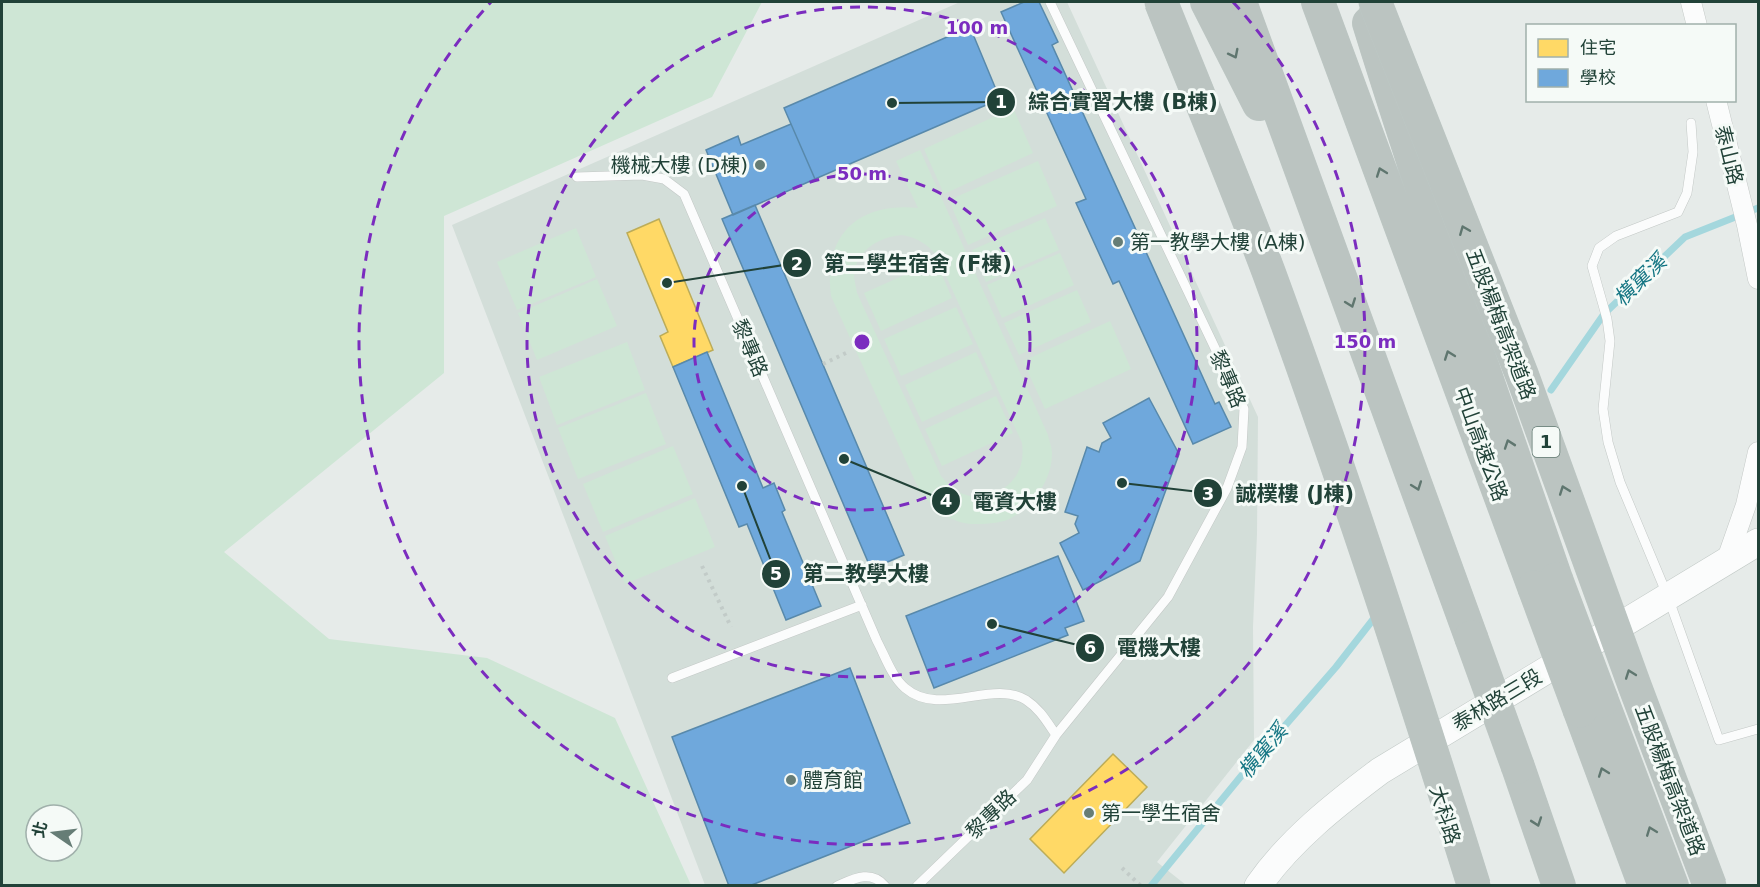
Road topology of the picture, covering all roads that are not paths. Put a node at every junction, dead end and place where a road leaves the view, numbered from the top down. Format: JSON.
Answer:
{"nodes":[{"id":1,"x":1050,"y":2,"type":"edge"},
{"id":2,"x":1155,"y":2,"type":"edge"},
{"id":3,"x":1161,"y":2,"type":"edge"},
{"id":4,"x":1207,"y":2,"type":"edge"},
{"id":5,"x":1240,"y":2,"type":"edge"},
{"id":6,"x":1318,"y":2,"type":"edge"},
{"id":7,"x":1363,"y":2,"type":"edge"},
{"id":8,"x":1374,"y":2,"type":"edge"},
{"id":9,"x":1690,"y":2,"type":"edge"},
{"id":10,"x":1696,"y":24,"type":"edge"},
{"id":11,"x":1716,"y":102,"type":"edge"},
{"id":12,"x":1690,"y":123,"type":"dead end"},
{"id":13,"x":577,"y":177,"type":"dead end"},
{"id":14,"x":1331,"y":248,"type":"junction"},
{"id":15,"x":1758,"y":279,"type":"edge"},
{"id":16,"x":1482,"y":367,"type":"junction"},
{"id":17,"x":1758,"y":452,"type":"edge"},
{"id":18,"x":1758,"y":542,"type":"edge"},
{"id":19,"x":1726,"y":562,"type":"junction"},
{"id":20,"x":1545,"y":583,"type":"junction"},
{"id":21,"x":1668,"y":597,"type":"junction"},
{"id":22,"x":862,"y":605,"type":"junction"},
{"id":23,"x":672,"y":678,"type":"dead end"},
{"id":24,"x":1591,"y":706,"type":"junction"},
{"id":25,"x":1758,"y":729,"type":"edge"},
{"id":26,"x":1056,"y":735,"type":"junction"},
{"id":27,"x":1424,"y":744,"type":"junction"},
{"id":28,"x":837,"y":885,"type":"edge"},
{"id":29,"x":885,"y":885,"type":"edge"},
{"id":30,"x":917,"y":885,"type":"edge"},
{"id":31,"x":1258,"y":885,"type":"edge"},
{"id":32,"x":1466,"y":885,"type":"edge"},
{"id":33,"x":1474,"y":885,"type":"edge"},
{"id":34,"x":1559,"y":885,"type":"edge"},
{"id":35,"x":1645,"y":885,"type":"edge"},
{"id":36,"x":1672,"y":885,"type":"edge"},
{"id":37,"x":1710,"y":885,"type":"edge"}],
"edges":[{"from":1,"to":26,"type":"lane","name":"黎專路"},
{"from":2,"to":27,"type":"lane"},
{"from":3,"to":33,"type":"highway","bridge":true},
{"from":4,"to":14,"type":"highway","one_way":true},
{"from":5,"to":14,"type":"highway"},
{"from":20,"to":6,"type":"highway","name":"中山高速公路","one_way":true},
{"from":7,"to":16,"type":"highway"},
{"from":8,"to":16,"type":"highway"},
{"from":37,"to":8,"type":"highway","name":"五股楊梅高架道路","number":"1","one_way":true,"bridge":true},
{"from":9,"to":10,"type":"street"},
{"from":11,"to":15,"type":"street","name":"泰山路"},
{"from":12,"to":21,"type":"lane"},
{"from":13,"to":22,"type":"lane","name":"黎專路"},
{"from":14,"to":34,"type":"highway","one_way":true,"bridge":true},
{"from":20,"to":16,"type":"highway","one_way":true},
{"from":17,"to":19,"type":"street"},
{"from":18,"to":19,"type":"main road","name":"泰林路三段"},
{"from":19,"to":21,"type":"main road","name":"泰林路三段"},
{"from":20,"to":24,"type":"highway","name":"中山高速公路","bridge":true},
{"from":21,"to":25,"type":"lane"},
{"from":21,"to":27,"type":"main road","name":"泰林路三段"},
{"from":22,"to":23,"type":"lane"},
{"from":22,"to":26,"type":"lane","name":"黎專路"},
{"from":35,"to":24,"type":"highway","name":"中山高速公路","one_way":true},
{"from":36,"to":24,"type":"highway","one_way":true},
{"from":26,"to":30,"type":"lane","name":"黎專路"},
{"from":27,"to":31,"type":"main road","name":"泰林路三段"},
{"from":27,"to":32,"type":"main road","name":"大科路"},
{"from":28,"to":29,"type":"lane"}]}
